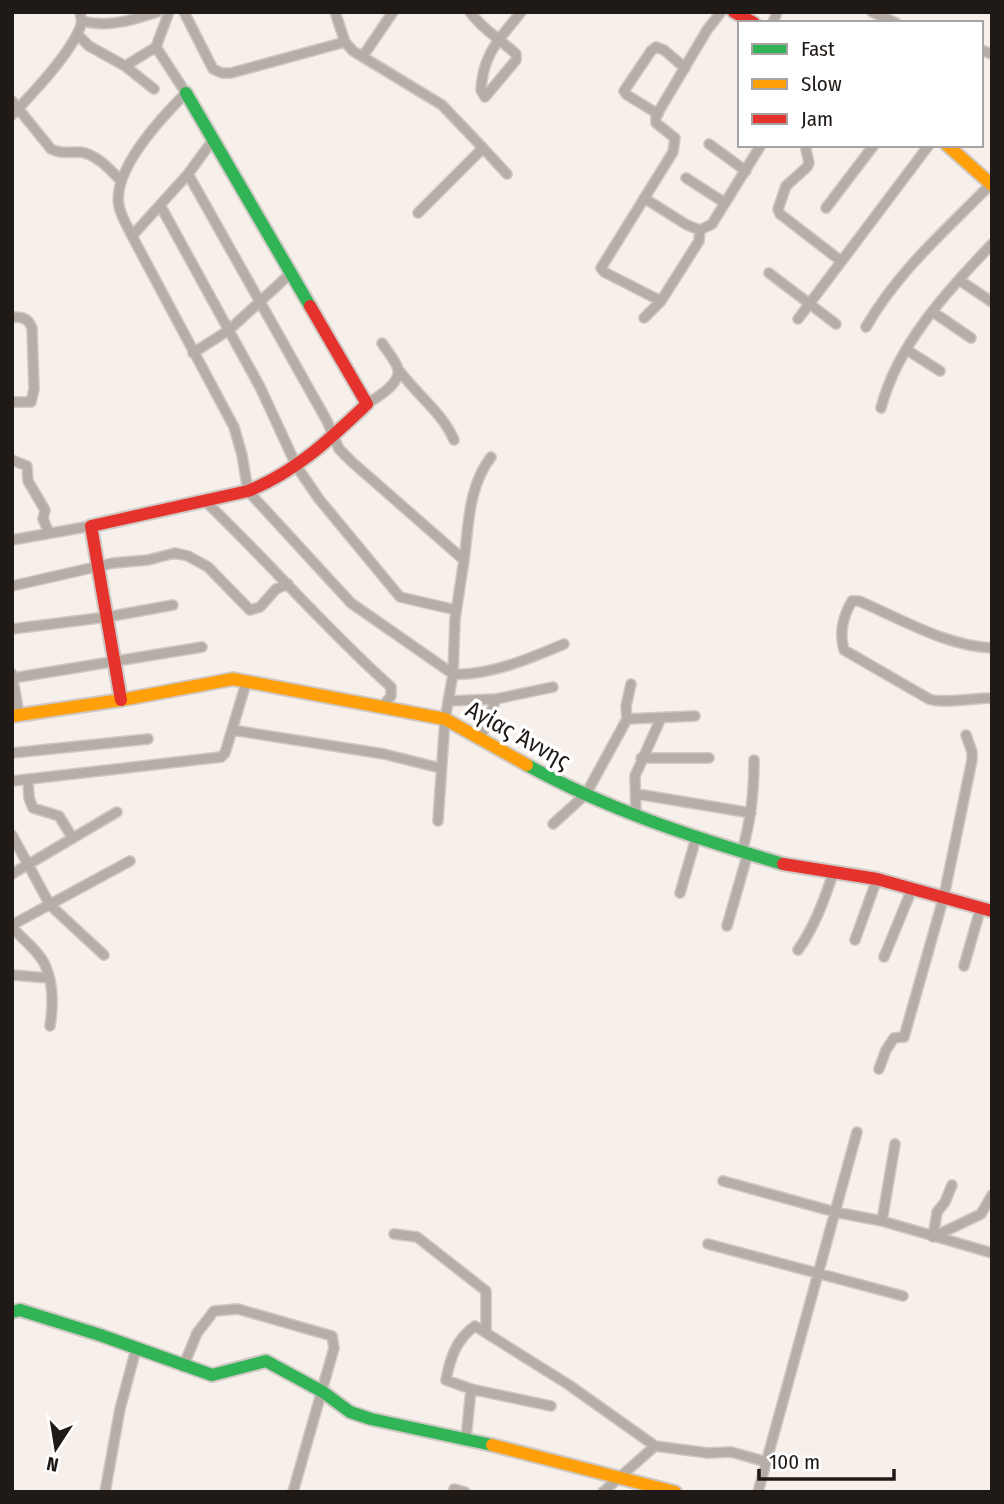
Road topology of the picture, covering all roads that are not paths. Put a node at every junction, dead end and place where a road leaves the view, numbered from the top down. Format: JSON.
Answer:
{"nodes":[{"id":1,"x":157,"y":12,"type":"edge"},
{"id":2,"x":169,"y":12,"type":"edge"},
{"id":3,"x":184,"y":12,"type":"edge"},
{"id":4,"x":335,"y":12,"type":"edge"},
{"id":5,"x":470,"y":12,"type":"edge"},
{"id":6,"x":521,"y":12,"type":"edge"},
{"id":7,"x":721,"y":12,"type":"edge"},
{"id":8,"x":734,"y":12,"type":"edge"},
{"id":9,"x":872,"y":12,"type":"edge"},
{"id":10,"x":391,"y":13,"type":"edge"},
{"id":11,"x":81,"y":17,"type":"edge"},
{"id":12,"x":750,"y":21,"type":"edge"},
{"id":13,"x":892,"y":21,"type":"edge"},
{"id":14,"x":77,"y":34,"type":"junction"},
{"id":15,"x":500,"y":39,"type":"junction"},
{"id":16,"x":345,"y":42,"type":"junction"},
{"id":17,"x":156,"y":47,"type":"junction"},
{"id":18,"x":363,"y":56,"type":"junction"},
{"id":19,"x":125,"y":66,"type":"junction"},
{"id":20,"x":685,"y":68,"type":"junction"},
{"id":21,"x":153,"y":89,"type":"dead end"},
{"id":22,"x":186,"y":93,"type":"junction"},
{"id":23,"x":15,"y":108,"type":"edge"},
{"id":24,"x":658,"y":114,"type":"junction"},
{"id":25,"x":213,"y":140,"type":"junction"},
{"id":26,"x":709,"y":145,"type":"dead end"},
{"id":27,"x":760,"y":147,"type":"edge"},
{"id":28,"x":805,"y":147,"type":"edge"},
{"id":29,"x":872,"y":147,"type":"edge"},
{"id":30,"x":927,"y":147,"type":"edge"},
{"id":31,"x":949,"y":147,"type":"edge"},
{"id":32,"x":483,"y":148,"type":"junction"},
{"id":33,"x":746,"y":171,"type":"junction"},
{"id":34,"x":188,"y":174,"type":"junction"},
{"id":35,"x":508,"y":174,"type":"dead end"},
{"id":36,"x":686,"y":178,"type":"dead end"},
{"id":37,"x":120,"y":180,"type":"junction"},
{"id":38,"x":991,"y":184,"type":"edge"},
{"id":39,"x":644,"y":198,"type":"junction"},
{"id":40,"x":725,"y":204,"type":"junction"},
{"id":41,"x":160,"y":205,"type":"junction"},
{"id":42,"x":825,"y":208,"type":"dead end"},
{"id":43,"x":418,"y":213,"type":"dead end"},
{"id":44,"x":700,"y":230,"type":"junction"},
{"id":45,"x":132,"y":236,"type":"junction"},
{"id":46,"x":992,"y":244,"type":"edge"},
{"id":47,"x":841,"y":261,"type":"junction"},
{"id":48,"x":291,"y":273,"type":"junction"},
{"id":49,"x":769,"y":273,"type":"dead end"},
{"id":50,"x":959,"y":280,"type":"junction"},
{"id":51,"x":258,"y":301,"type":"junction"},
{"id":52,"x":661,"y":301,"type":"junction"},
{"id":53,"x":992,"y":302,"type":"edge"},
{"id":54,"x":810,"y":303,"type":"junction"},
{"id":55,"x":933,"y":312,"type":"junction"},
{"id":56,"x":12,"y":317,"type":"edge"},
{"id":57,"x":643,"y":318,"type":"dead end"},
{"id":58,"x":798,"y":319,"type":"dead end"},
{"id":59,"x":836,"y":324,"type":"dead end"},
{"id":60,"x":866,"y":327,"type":"dead end"},
{"id":61,"x":229,"y":330,"type":"junction"},
{"id":62,"x":971,"y":338,"type":"dead end"},
{"id":63,"x":382,"y":343,"type":"dead end"},
{"id":64,"x":907,"y":350,"type":"junction"},
{"id":65,"x":193,"y":354,"type":"junction"},
{"id":66,"x":398,"y":369,"type":"junction"},
{"id":67,"x":940,"y":371,"type":"dead end"},
{"id":68,"x":12,"y":402,"type":"edge"},
{"id":69,"x":368,"y":404,"type":"junction"},
{"id":70,"x":881,"y":408,"type":"dead end"},
{"id":71,"x":332,"y":437,"type":"junction"},
{"id":72,"x":454,"y":440,"type":"dead end"},
{"id":73,"x":491,"y":457,"type":"dead end"},
{"id":74,"x":12,"y":460,"type":"edge"},
{"id":75,"x":297,"y":467,"type":"junction"},
{"id":76,"x":248,"y":491,"type":"junction"},
{"id":77,"x":204,"y":500,"type":"junction"},
{"id":78,"x":91,"y":526,"type":"junction"},
{"id":79,"x":48,"y":533,"type":"junction"},
{"id":80,"x":12,"y":540,"type":"edge"},
{"id":81,"x":464,"y":560,"type":"junction"},
{"id":82,"x":98,"y":567,"type":"junction"},
{"id":83,"x":288,"y":584,"type":"junction"},
{"id":84,"x":12,"y":586,"type":"edge"},
{"id":85,"x":173,"y":605,"type":"dead end"},
{"id":86,"x":456,"y":610,"type":"junction"},
{"id":87,"x":107,"y":617,"type":"junction"},
{"id":88,"x":12,"y":629,"type":"edge"},
{"id":89,"x":564,"y":644,"type":"dead end"},
{"id":90,"x":202,"y":648,"type":"dead end"},
{"id":91,"x":992,"y":648,"type":"edge"},
{"id":92,"x":115,"y":663,"type":"junction"},
{"id":93,"x":453,"y":674,"type":"junction"},
{"id":94,"x":13,"y":676,"type":"edge"},
{"id":95,"x":247,"y":680,"type":"junction"},
{"id":96,"x":631,"y":684,"type":"dead end"},
{"id":97,"x":554,"y":687,"type":"dead end"},
{"id":98,"x":992,"y":698,"type":"edge"},
{"id":99,"x":496,"y":699,"type":"junction"},
{"id":100,"x":121,"y":700,"type":"junction"},
{"id":101,"x":448,"y":701,"type":"junction"},
{"id":102,"x":382,"y":707,"type":"junction"},
{"id":103,"x":16,"y":715,"type":"edge"},
{"id":104,"x":695,"y":716,"type":"dead end"},
{"id":105,"x":661,"y":718,"type":"junction"},
{"id":106,"x":445,"y":719,"type":"junction"},
{"id":107,"x":627,"y":719,"type":"junction"},
{"id":108,"x":232,"y":730,"type":"junction"},
{"id":109,"x":966,"y":735,"type":"dead end"},
{"id":110,"x":148,"y":739,"type":"dead end"},
{"id":111,"x":480,"y":739,"type":"junction"},
{"id":112,"x":12,"y":753,"type":"edge"},
{"id":113,"x":641,"y":758,"type":"junction"},
{"id":114,"x":709,"y":758,"type":"dead end"},
{"id":115,"x":754,"y":760,"type":"dead end"},
{"id":116,"x":440,"y":768,"type":"junction"},
{"id":117,"x":28,"y":779,"type":"junction"},
{"id":118,"x":12,"y":781,"type":"edge"},
{"id":119,"x":586,"y":794,"type":"junction"},
{"id":120,"x":637,"y":794,"type":"junction"},
{"id":121,"x":117,"y":812,"type":"dead end"},
{"id":122,"x":751,"y":813,"type":"junction"},
{"id":123,"x":636,"y":816,"type":"junction"},
{"id":124,"x":438,"y":821,"type":"dead end"},
{"id":125,"x":553,"y":824,"type":"dead end"},
{"id":126,"x":12,"y":835,"type":"edge"},
{"id":127,"x":72,"y":838,"type":"junction"},
{"id":128,"x":696,"y":838,"type":"junction"},
{"id":129,"x":745,"y":852,"type":"junction"},
{"id":130,"x":130,"y":861,"type":"dead end"},
{"id":131,"x":28,"y":866,"type":"junction"},
{"id":132,"x":12,"y":874,"type":"edge"},
{"id":133,"x":833,"y":874,"type":"junction"},
{"id":134,"x":877,"y":879,"type":"junction"},
{"id":135,"x":912,"y":890,"type":"junction"},
{"id":136,"x":680,"y":893,"type":"dead end"},
{"id":137,"x":944,"y":896,"type":"junction"},
{"id":138,"x":50,"y":905,"type":"junction"},
{"id":139,"x":986,"y":909,"type":"edge"},
{"id":140,"x":12,"y":926,"type":"edge"},
{"id":141,"x":727,"y":926,"type":"dead end"},
{"id":142,"x":855,"y":940,"type":"dead end"},
{"id":143,"x":798,"y":950,"type":"dead end"},
{"id":144,"x":104,"y":955,"type":"dead end"},
{"id":145,"x":884,"y":957,"type":"dead end"},
{"id":146,"x":964,"y":966,"type":"dead end"},
{"id":147,"x":12,"y":975,"type":"edge"},
{"id":148,"x":49,"y":978,"type":"junction"},
{"id":149,"x":50,"y":1026,"type":"dead end"},
{"id":150,"x":879,"y":1069,"type":"dead end"},
{"id":151,"x":857,"y":1132,"type":"dead end"},
{"id":152,"x":895,"y":1144,"type":"dead end"},
{"id":153,"x":723,"y":1181,"type":"dead end"},
{"id":154,"x":952,"y":1185,"type":"dead end"},
{"id":155,"x":992,"y":1195,"type":"edge"},
{"id":156,"x":835,"y":1212,"type":"junction"},
{"id":157,"x":882,"y":1221,"type":"junction"},
{"id":158,"x":394,"y":1234,"type":"dead end"},
{"id":159,"x":933,"y":1237,"type":"junction"},
{"id":160,"x":708,"y":1244,"type":"dead end"},
{"id":161,"x":992,"y":1253,"type":"edge"},
{"id":162,"x":818,"y":1273,"type":"junction"},
{"id":163,"x":903,"y":1296,"type":"dead end"},
{"id":164,"x":12,"y":1312,"type":"edge"},
{"id":165,"x":486,"y":1333,"type":"junction"},
{"id":166,"x":136,"y":1349,"type":"junction"},
{"id":167,"x":183,"y":1367,"type":"junction"},
{"id":168,"x":471,"y":1389,"type":"junction"},
{"id":169,"x":323,"y":1392,"type":"junction"},
{"id":170,"x":551,"y":1406,"type":"dead end"},
{"id":171,"x":466,"y":1439,"type":"junction"},
{"id":172,"x":655,"y":1446,"type":"junction"},
{"id":173,"x":767,"y":1462,"type":"junction"},
{"id":174,"x":621,"y":1478,"type":"junction"},
{"id":175,"x":454,"y":1489,"type":"dead end"},
{"id":176,"x":105,"y":1492,"type":"edge"},
{"id":177,"x":293,"y":1492,"type":"edge"},
{"id":178,"x":465,"y":1492,"type":"edge"},
{"id":179,"x":603,"y":1492,"type":"edge"},
{"id":180,"x":675,"y":1492,"type":"edge"},
{"id":181,"x":758,"y":1492,"type":"edge"}],
"edges":[{"from":1,"to":11,"type":"street"},
{"from":2,"to":17,"type":"street"},
{"from":3,"to":16,"type":"street"},
{"from":4,"to":16,"type":"street"},
{"from":5,"to":15,"type":"street"},
{"from":6,"to":15,"type":"street"},
{"from":7,"to":20,"type":"street"},
{"from":8,"to":12,"type":"street"},
{"from":9,"to":13,"type":"street"},
{"from":10,"to":18,"type":"street"},
{"from":11,"to":14,"type":"street"},
{"from":14,"to":19,"type":"street"},
{"from":14,"to":23,"type":"street"},
{"from":15,"to":15,"type":"street"},
{"from":16,"to":18,"type":"street"},
{"from":17,"to":19,"type":"street"},
{"from":17,"to":22,"type":"street"},
{"from":18,"to":32,"type":"street"},
{"from":19,"to":21,"type":"street"},
{"from":20,"to":24,"type":"street"},
{"from":20,"to":24,"type":"street"},
{"from":22,"to":25,"type":"street"},
{"from":22,"to":37,"type":"street"},
{"from":23,"to":37,"type":"street"},
{"from":24,"to":39,"type":"street"},
{"from":25,"to":34,"type":"street"},
{"from":25,"to":48,"type":"street"},
{"from":26,"to":33,"type":"street"},
{"from":27,"to":33,"type":"street"},
{"from":28,"to":47,"type":"street"},
{"from":29,"to":42,"type":"street"},
{"from":30,"to":47,"type":"street"},
{"from":31,"to":38,"type":"street"},
{"from":32,"to":35,"type":"street"},
{"from":32,"to":43,"type":"street"},
{"from":33,"to":40,"type":"street"},
{"from":34,"to":41,"type":"street"},
{"from":34,"to":51,"type":"street"},
{"from":36,"to":40,"type":"street"},
{"from":37,"to":45,"type":"street"},
{"from":38,"to":60,"type":"street"},
{"from":39,"to":44,"type":"street"},
{"from":39,"to":52,"type":"street"},
{"from":40,"to":44,"type":"street"},
{"from":41,"to":45,"type":"street"},
{"from":41,"to":61,"type":"street"},
{"from":44,"to":52,"type":"street"},
{"from":45,"to":65,"type":"street"},
{"from":46,"to":50,"type":"street"},
{"from":47,"to":54,"type":"street"},
{"from":48,"to":51,"type":"street"},
{"from":48,"to":69,"type":"street"},
{"from":49,"to":54,"type":"street"},
{"from":50,"to":53,"type":"street"},
{"from":50,"to":55,"type":"street"},
{"from":51,"to":61,"type":"street"},
{"from":51,"to":71,"type":"street"},
{"from":52,"to":57,"type":"street"},
{"from":54,"to":58,"type":"street"},
{"from":54,"to":59,"type":"street"},
{"from":55,"to":62,"type":"street"},
{"from":55,"to":64,"type":"street"},
{"from":56,"to":68,"type":"street"},
{"from":61,"to":65,"type":"street"},
{"from":61,"to":75,"type":"street"},
{"from":63,"to":66,"type":"street"},
{"from":64,"to":67,"type":"street"},
{"from":64,"to":70,"type":"street"},
{"from":65,"to":76,"type":"street"},
{"from":66,"to":69,"type":"street"},
{"from":66,"to":72,"type":"street"},
{"from":69,"to":71,"type":"street"},
{"from":71,"to":75,"type":"street"},
{"from":71,"to":81,"type":"street"},
{"from":73,"to":81,"type":"street"},
{"from":74,"to":79,"type":"street"},
{"from":75,"to":76,"type":"street"},
{"from":75,"to":86,"type":"street"},
{"from":76,"to":77,"type":"street"},
{"from":76,"to":93,"type":"street"},
{"from":77,"to":78,"type":"street"},
{"from":77,"to":83,"type":"street"},
{"from":78,"to":79,"type":"street"},
{"from":78,"to":82,"type":"street"},
{"from":79,"to":80,"type":"street"},
{"from":81,"to":86,"type":"street"},
{"from":82,"to":83,"type":"street"},
{"from":82,"to":84,"type":"street"},
{"from":82,"to":87,"type":"street"},
{"from":83,"to":102,"type":"street"},
{"from":85,"to":87,"type":"street"},
{"from":86,"to":93,"type":"street"},
{"from":87,"to":88,"type":"street"},
{"from":87,"to":92,"type":"street"},
{"from":89,"to":93,"type":"street"},
{"from":90,"to":92,"type":"street"},
{"from":91,"to":98,"type":"street"},
{"from":92,"to":94,"type":"street"},
{"from":92,"to":100,"type":"street"},
{"from":93,"to":101,"type":"street"},
{"from":94,"to":103,"type":"street"},
{"from":95,"to":100,"type":"street","name":"Αγίας Άννης"},
{"from":95,"to":102,"type":"street","name":"Αγίας Άννης"},
{"from":95,"to":108,"type":"street"},
{"from":96,"to":107,"type":"street"},
{"from":97,"to":99,"type":"street"},
{"from":99,"to":101,"type":"street"},
{"from":99,"to":111,"type":"street"},
{"from":100,"to":103,"type":"street","name":"Αγίας Άννης"},
{"from":101,"to":106,"type":"street"},
{"from":102,"to":106,"type":"street","name":"Αγίας Άννης"},
{"from":104,"to":105,"type":"street"},
{"from":105,"to":107,"type":"street"},
{"from":105,"to":113,"type":"street"},
{"from":106,"to":111,"type":"street","name":"Αγίας Άννης"},
{"from":106,"to":116,"type":"street"},
{"from":107,"to":119,"type":"street"},
{"from":108,"to":116,"type":"street"},
{"from":108,"to":117,"type":"street"},
{"from":109,"to":137,"type":"street"},
{"from":110,"to":112,"type":"street"},
{"from":111,"to":119,"type":"street","name":"Αγίας Άννης"},
{"from":113,"to":114,"type":"street"},
{"from":113,"to":120,"type":"street"},
{"from":115,"to":122,"type":"street"},
{"from":116,"to":124,"type":"street"},
{"from":117,"to":118,"type":"street"},
{"from":117,"to":127,"type":"street"},
{"from":119,"to":123,"type":"street","name":"Αγίας Άννης"},
{"from":119,"to":125,"type":"street"},
{"from":120,"to":122,"type":"street"},
{"from":120,"to":123,"type":"street"},
{"from":121,"to":127,"type":"street"},
{"from":122,"to":129,"type":"street"},
{"from":123,"to":128,"type":"street","name":"Αγίας Άννης"},
{"from":126,"to":131,"type":"street"},
{"from":127,"to":131,"type":"street"},
{"from":128,"to":129,"type":"street","name":"Αγίας Άννης"},
{"from":128,"to":136,"type":"street"},
{"from":129,"to":133,"type":"street","name":"Αγίας Άννης"},
{"from":129,"to":141,"type":"street"},
{"from":130,"to":138,"type":"street"},
{"from":131,"to":132,"type":"street"},
{"from":131,"to":138,"type":"street"},
{"from":133,"to":134,"type":"street","name":"Αγίας Άννης"},
{"from":133,"to":143,"type":"street"},
{"from":134,"to":135,"type":"street","name":"Αγίας Άννης"},
{"from":134,"to":142,"type":"street"},
{"from":135,"to":137,"type":"street","name":"Αγίας Άννης"},
{"from":135,"to":145,"type":"street"},
{"from":137,"to":139,"type":"street","name":"Αγίας Άννης"},
{"from":137,"to":150,"type":"street"},
{"from":138,"to":140,"type":"street"},
{"from":138,"to":144,"type":"street"},
{"from":139,"to":146,"type":"street"},
{"from":140,"to":148,"type":"street"},
{"from":147,"to":148,"type":"street"},
{"from":148,"to":149,"type":"street"},
{"from":151,"to":156,"type":"street"},
{"from":152,"to":157,"type":"street"},
{"from":153,"to":156,"type":"street"},
{"from":154,"to":159,"type":"street"},
{"from":155,"to":159,"type":"street"},
{"from":156,"to":157,"type":"street"},
{"from":156,"to":162,"type":"street"},
{"from":157,"to":159,"type":"street"},
{"from":158,"to":165,"type":"street"},
{"from":159,"to":161,"type":"street"},
{"from":160,"to":162,"type":"street"},
{"from":162,"to":163,"type":"street"},
{"from":162,"to":173,"type":"street"},
{"from":164,"to":166,"type":"street"},
{"from":165,"to":168,"type":"street"},
{"from":165,"to":172,"type":"street"},
{"from":166,"to":167,"type":"street"},
{"from":166,"to":176,"type":"street"},
{"from":167,"to":169,"type":"street"},
{"from":167,"to":169,"type":"street"},
{"from":168,"to":170,"type":"street"},
{"from":168,"to":171,"type":"street"},
{"from":169,"to":171,"type":"street"},
{"from":169,"to":177,"type":"street"},
{"from":171,"to":174,"type":"street"},
{"from":172,"to":173,"type":"street"},
{"from":172,"to":174,"type":"street"},
{"from":173,"to":181,"type":"street"},
{"from":174,"to":179,"type":"street"},
{"from":174,"to":180,"type":"street"},
{"from":175,"to":178,"type":"street"}]}
